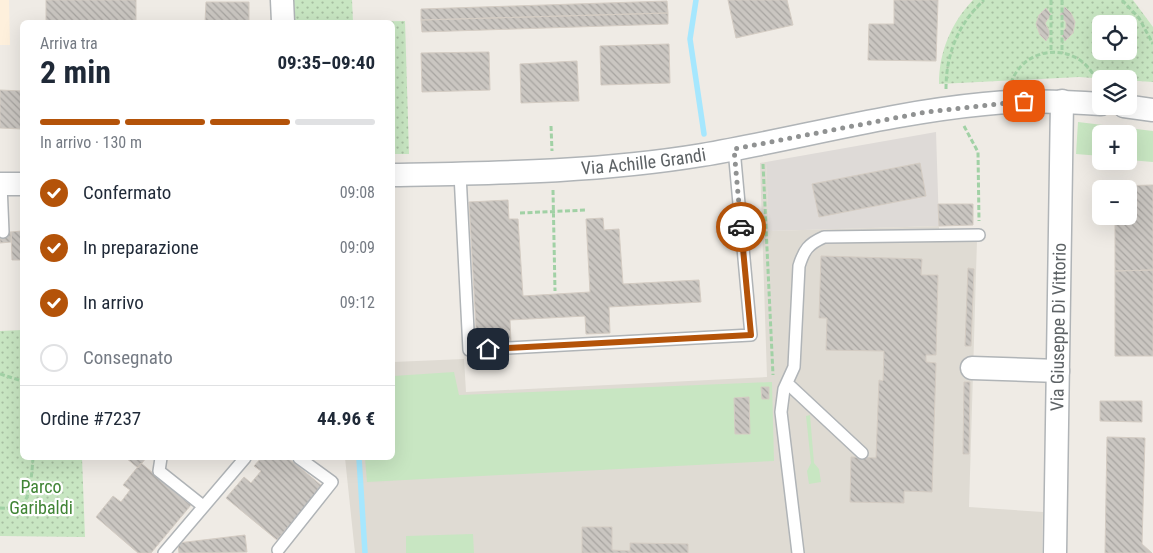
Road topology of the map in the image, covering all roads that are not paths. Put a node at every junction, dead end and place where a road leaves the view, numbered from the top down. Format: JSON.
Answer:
{"nodes":[{"id":1,"x":282,"y":0,"type":"edge"},
{"id":2,"x":283,"y":20,"type":"edge"},
{"id":3,"x":1092,"y":97,"type":"edge"},
{"id":4,"x":1062,"y":102,"type":"junction"},
{"id":5,"x":1137,"y":108,"type":"edge"},
{"id":6,"x":1153,"y":110,"type":"edge"},
{"id":7,"x":734,"y":149,"type":"junction"},
{"id":8,"x":460,"y":174,"type":"junction"},
{"id":9,"x":395,"y":175,"type":"edge"},
{"id":10,"x":8,"y":184,"type":"edge"},
{"id":11,"x":2,"y":232,"type":"dead end"},
{"id":12,"x":979,"y":235,"type":"road end"},
{"id":13,"x":972,"y":368,"type":"dead end"},
{"id":14,"x":1058,"y":371,"type":"junction"},
{"id":15,"x":787,"y":384,"type":"junction"},
{"id":16,"x":862,"y":453,"type":"dead end"},
{"id":17,"x":161,"y":460,"type":"edge"},
{"id":18,"x":243,"y":460,"type":"edge"},
{"id":19,"x":302,"y":460,"type":"edge"},
{"id":20,"x":203,"y":506,"type":"junction"},
{"id":21,"x":278,"y":550,"type":"dead end"},
{"id":22,"x":164,"y":553,"type":"edge"},
{"id":23,"x":798,"y":553,"type":"edge"},
{"id":24,"x":1055,"y":553,"type":"edge"}],
"edges":[{"from":1,"to":2,"type":"street"},
{"from":3,"to":4,"type":"street","name":"Via Achille Grandi"},
{"from":4,"to":7,"type":"street","name":"Via Achille Grandi"},
{"from":4,"to":14,"type":"street","name":"Via Giuseppe Di Vittorio"},
{"from":5,"to":6,"type":"street"},
{"from":7,"to":8,"type":"street","name":"Via Achille Grandi"},
{"from":7,"to":8,"type":"lane"},
{"from":8,"to":9,"type":"street","name":"Via Achille Grandi"},
{"from":10,"to":11,"type":"lane"},
{"from":12,"to":15,"type":"lane"},
{"from":13,"to":14,"type":"street"},
{"from":14,"to":24,"type":"street","name":"Via Giuseppe Di Vittorio"},
{"from":15,"to":16,"type":"lane"},
{"from":15,"to":23,"type":"lane"},
{"from":17,"to":20,"type":"lane"},
{"from":18,"to":20,"type":"lane"},
{"from":19,"to":21,"type":"lane"},
{"from":20,"to":22,"type":"lane"}]}
